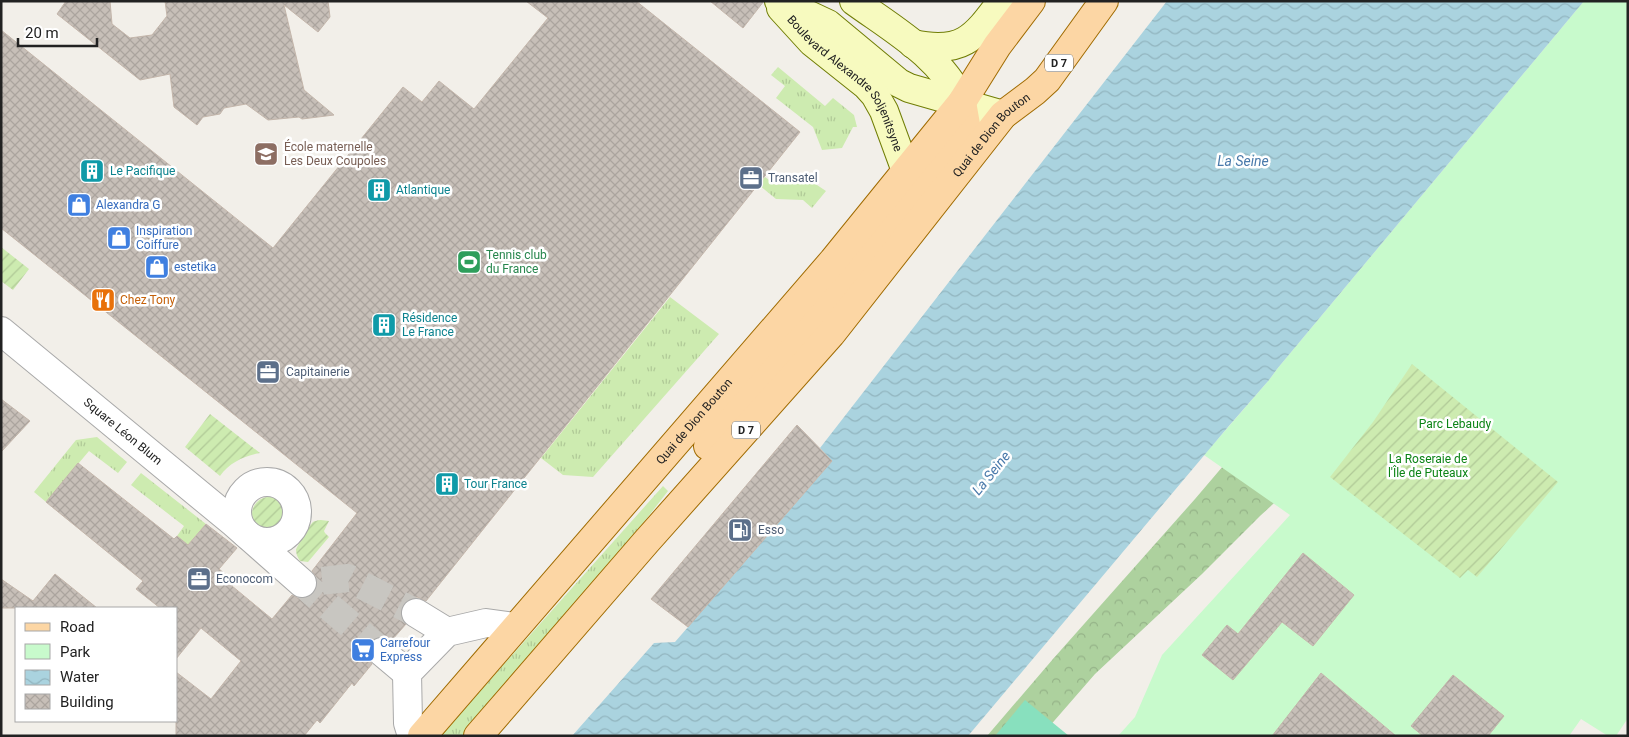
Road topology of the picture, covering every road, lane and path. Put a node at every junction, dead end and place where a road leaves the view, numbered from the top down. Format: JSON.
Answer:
{"nodes":[{"id":1,"x":777,"y":1,"type":"edge"},
{"id":2,"x":854,"y":1,"type":"edge"},
{"id":3,"x":1002,"y":1,"type":"edge"},
{"id":4,"x":1031,"y":1,"type":"edge"},
{"id":5,"x":1104,"y":1,"type":"edge"},
{"id":6,"x":914,"y":44,"type":"junction"},
{"id":7,"x":962,"y":102,"type":"junction"},
{"id":8,"x":1003,"y":115,"type":"junction"},
{"id":9,"x":906,"y":171,"type":"junction"},
{"id":10,"x":1,"y":331,"type":"edge"},
{"id":11,"x":646,"y":542,"type":"junction"},
{"id":12,"x":302,"y":583,"type":"dead end"},
{"id":13,"x":416,"y":612,"type":"tunnel mouth"},
{"id":14,"x":515,"y":627,"type":"junction"},
{"id":15,"x":447,"y":632,"type":"junction"},
{"id":16,"x":382,"y":652,"type":"tunnel mouth"},
{"id":17,"x":407,"y":673,"type":"junction"},
{"id":18,"x":412,"y":736,"type":"edge"},
{"id":19,"x":422,"y":736,"type":"edge"},
{"id":20,"x":478,"y":736,"type":"edge"}],
"edges":[{"from":1,"to":7,"type":"main road","name":"Boulevard Alexandre Soljenitsyne"},
{"from":1,"to":9,"type":"main road","name":"Boulevard Alexandre Soljenitsyne"},
{"from":2,"to":6,"type":"main road"},
{"from":3,"to":6,"type":"main road"},
{"from":4,"to":7,"type":"main road","name":"Quai de Dion Bouton"},
{"from":5,"to":8,"type":"main road","name":"Quai de Dion Bouton","number":"D 7"},
{"from":6,"to":7,"type":"main road"},
{"from":7,"to":8,"type":"main road","name":"Boulevard Alexandre Soljenitsyne"},
{"from":7,"to":9,"type":"main road","name":"Quai de Dion Bouton"},
{"from":7,"to":11,"type":"main road","name":"Quai de Dion Bouton","number":"D 7"},
{"from":8,"to":11,"type":"main road","name":"Quai de Dion Bouton","number":"D 7"},
{"from":9,"to":14,"type":"main road","name":"Quai de Dion Bouton"},
{"from":10,"to":12,"type":"street","name":"Square Léon Blum"},
{"from":11,"to":20,"type":"main road","name":"Quai de Dion Bouton","number":"D 7"},
{"from":13,"to":15,"type":"street"},
{"from":14,"to":15,"type":"street"},
{"from":14,"to":19,"type":"main road","name":"Quai de Dion Bouton"},
{"from":15,"to":17,"type":"street"},
{"from":16,"to":17,"type":"street"},
{"from":17,"to":18,"type":"street"}]}
